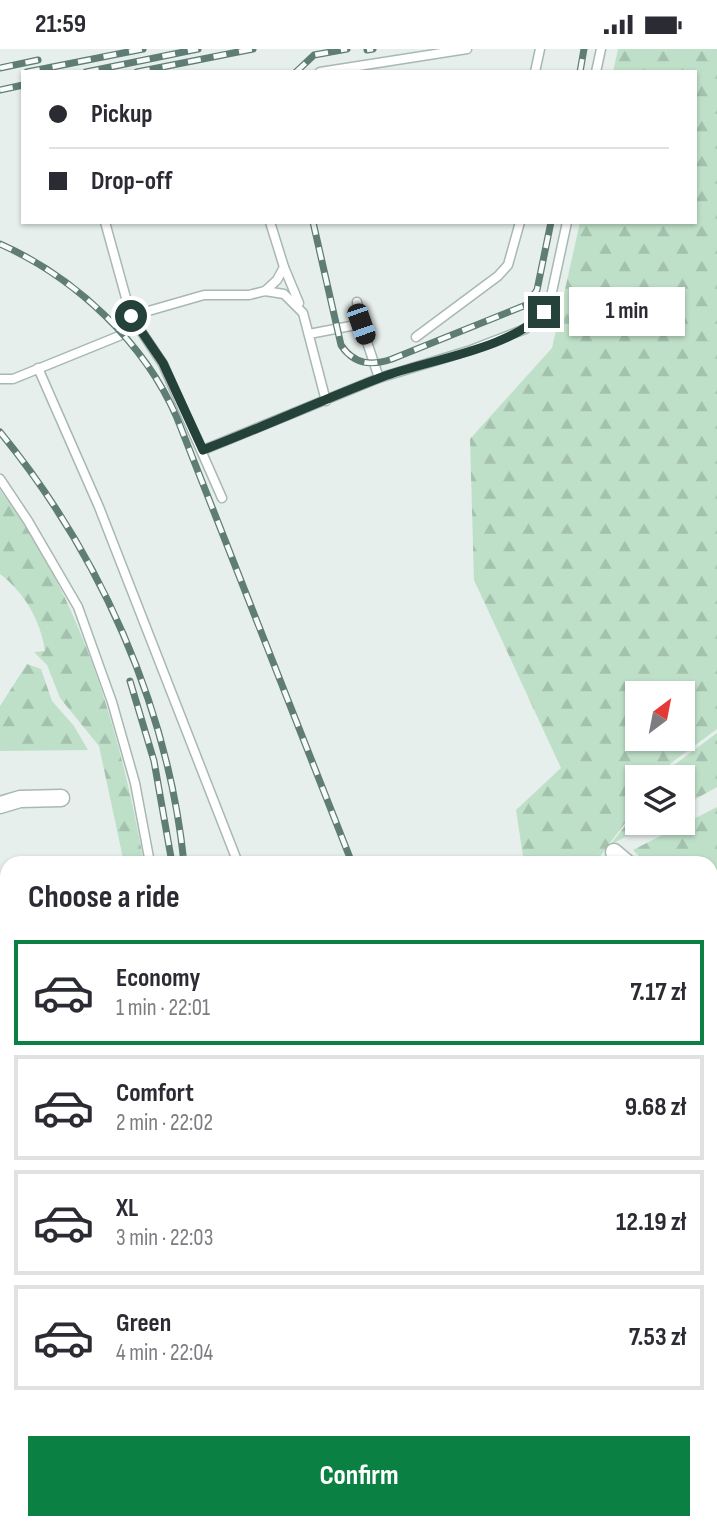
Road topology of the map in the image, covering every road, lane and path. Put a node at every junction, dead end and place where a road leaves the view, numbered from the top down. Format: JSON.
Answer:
{"nodes":[{"id":1,"x":467,"y":49,"type":"edge"},
{"id":2,"x":540,"y":49,"type":"edge"},
{"id":3,"x":601,"y":49,"type":"edge"},
{"id":4,"x":333,"y":70,"type":"edge"},
{"id":5,"x":535,"y":70,"type":"edge"},
{"id":6,"x":596,"y":70,"type":"edge"},
{"id":7,"x":106,"y":224,"type":"edge"},
{"id":8,"x":271,"y":224,"type":"edge"},
{"id":9,"x":519,"y":224,"type":"edge"},
{"id":10,"x":567,"y":224,"type":"edge"},
{"id":11,"x":284,"y":267,"type":"junction"},
{"id":12,"x":265,"y":291,"type":"junction"},
{"id":13,"x":357,"y":302,"type":"dead end"},
{"id":14,"x":303,"y":313,"type":"junction"},
{"id":15,"x":131,"y":316,"type":"junction"},
{"id":16,"x":361,"y":324,"type":"junction"},
{"id":17,"x":309,"y":334,"type":"junction"},
{"id":18,"x":416,"y":337,"type":"dead end"},
{"id":19,"x":38,"y":368,"type":"junction"},
{"id":20,"x":379,"y":378,"type":"junction"},
{"id":21,"x":0,"y":379,"type":"edge"},
{"id":22,"x":326,"y":401,"type":"junction"},
{"id":23,"x":203,"y":450,"type":"junction"},
{"id":24,"x":0,"y":478,"type":"edge"},
{"id":25,"x":222,"y":498,"type":"dead end"},
{"id":26,"x":61,"y":798,"type":"dead end"},
{"id":27,"x":0,"y":805,"type":"edge"},
{"id":28,"x":149,"y":856,"type":"edge"},
{"id":29,"x":235,"y":856,"type":"edge"}],
"edges":[{"from":1,"to":4,"type":"lane"},
{"from":2,"to":5,"type":"lane"},
{"from":3,"to":6,"type":"lane"},
{"from":7,"to":15,"type":"lane"},
{"from":8,"to":11,"type":"lane"},
{"from":9,"to":18,"type":"lane"},
{"from":10,"to":20,"type":"lane"},
{"from":11,"to":12,"type":"lane"},
{"from":11,"to":14,"type":"lane"},
{"from":12,"to":14,"type":"lane"},
{"from":12,"to":15,"type":"lane"},
{"from":13,"to":16,"type":"lane"},
{"from":14,"to":17,"type":"lane"},
{"from":15,"to":19,"type":"lane"},
{"from":15,"to":23,"type":"lane"},
{"from":16,"to":17,"type":"lane"},
{"from":16,"to":20,"type":"lane"},
{"from":17,"to":22,"type":"lane"},
{"from":19,"to":21,"type":"lane"},
{"from":19,"to":29,"type":"lane"},
{"from":20,"to":22,"type":"lane"},
{"from":22,"to":23,"type":"lane"},
{"from":23,"to":25,"type":"lane"},
{"from":24,"to":28,"type":"lane"},
{"from":26,"to":27,"type":"street"}]}
